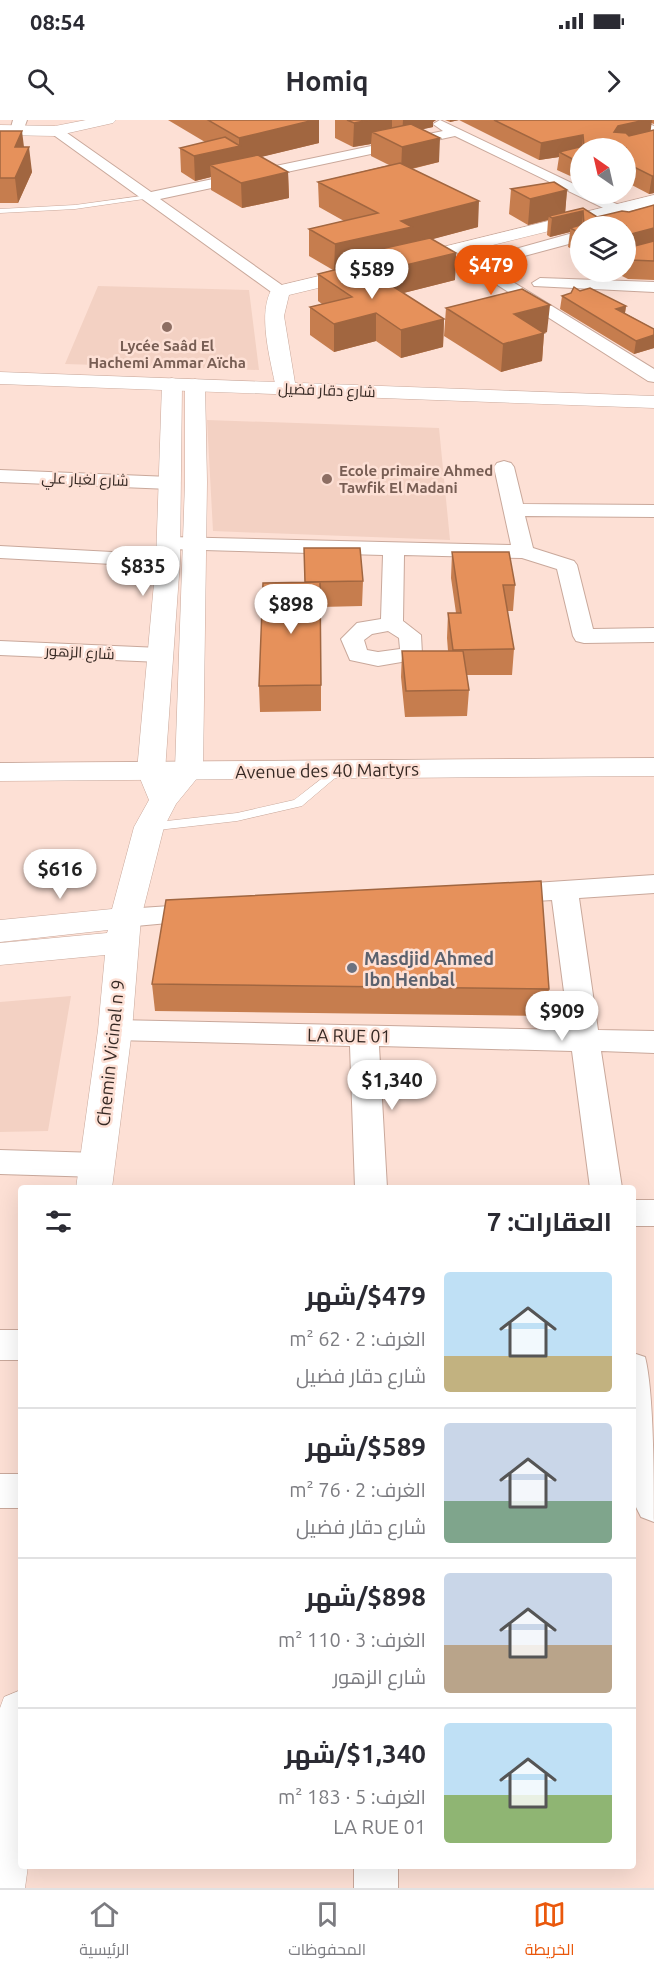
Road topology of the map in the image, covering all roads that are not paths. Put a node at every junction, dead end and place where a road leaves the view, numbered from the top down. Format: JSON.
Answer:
{"nodes":[{"id":1,"x":108,"y":120,"type":"edge"},
{"id":2,"x":433,"y":120,"type":"edge"},
{"id":3,"x":627,"y":120,"type":"edge"},
{"id":4,"x":18,"y":125,"type":"edge"},
{"id":5,"x":0,"y":130,"type":"edge"},
{"id":6,"x":654,"y":131,"type":"edge"},
{"id":7,"x":55,"y":132,"type":"junction"},
{"id":8,"x":456,"y":132,"type":"junction"},
{"id":9,"x":550,"y":164,"type":"edge"},
{"id":10,"x":531,"y":169,"type":"junction"},
{"id":11,"x":570,"y":187,"type":"edge"},
{"id":12,"x":149,"y":197,"type":"junction"},
{"id":13,"x":654,"y":200,"type":"edge"},
{"id":14,"x":597,"y":204,"type":"edge"},
{"id":15,"x":0,"y":211,"type":"edge"},
{"id":16,"x":614,"y":216,"type":"edge"},
{"id":17,"x":621,"y":216,"type":"edge"},
{"id":18,"x":570,"y":228,"type":"edge"},
{"id":19,"x":570,"y":239,"type":"edge"},
{"id":20,"x":452,"y":252,"type":"junction"},
{"id":21,"x":396,"y":264,"type":"edge"},
{"id":22,"x":474,"y":265,"type":"junction"},
{"id":23,"x":374,"y":269,"type":"edge"},
{"id":24,"x":570,"y":275,"type":"edge"},
{"id":25,"x":540,"y":283,"type":"junction"},
{"id":26,"x":634,"y":286,"type":"junction"},
{"id":27,"x":654,"y":286,"type":"edge"},
{"id":28,"x":514,"y":290,"type":"junction"},
{"id":29,"x":280,"y":291,"type":"junction"},
{"id":30,"x":654,"y":296,"type":"edge"},
{"id":31,"x":654,"y":377,"type":"edge"},
{"id":32,"x":0,"y":378,"type":"edge"},
{"id":33,"x":286,"y":389,"type":"junction"},
{"id":34,"x":183,"y":392,"type":"junction"},
{"id":35,"x":0,"y":394,"type":"edge"},
{"id":36,"x":654,"y":402,"type":"edge"},
{"id":37,"x":654,"y":414,"type":"edge"},
{"id":38,"x":504,"y":467,"type":"dead end"},
{"id":39,"x":0,"y":476,"type":"edge"},
{"id":40,"x":170,"y":483,"type":"junction"},
{"id":41,"x":514,"y":510,"type":"junction"},
{"id":42,"x":654,"y":511,"type":"edge"},
{"id":43,"x":195,"y":544,"type":"junction"},
{"id":44,"x":394,"y":548,"type":"junction"},
{"id":45,"x":0,"y":552,"type":"edge"},
{"id":46,"x":168,"y":552,"type":"junction"},
{"id":47,"x":523,"y":552,"type":"junction"},
{"id":48,"x":392,"y":624,"type":"dead end"},
{"id":49,"x":654,"y":635,"type":"edge"},
{"id":50,"x":0,"y":648,"type":"edge"},
{"id":51,"x":160,"y":655,"type":"junction"},
{"id":52,"x":654,"y":766,"type":"edge"},
{"id":53,"x":339,"y":770,"type":"junction"},
{"id":54,"x":151,"y":771,"type":"junction"},
{"id":55,"x":189,"y":771,"type":"junction"},
{"id":56,"x":0,"y":772,"type":"edge"},
{"id":57,"x":163,"y":800,"type":"junction"},
{"id":58,"x":149,"y":827,"type":"junction"},
{"id":59,"x":654,"y":884,"type":"edge"},
{"id":60,"x":564,"y":889,"type":"junction"},
{"id":61,"x":482,"y":895,"type":"edge"},
{"id":62,"x":228,"y":912,"type":"edge"},
{"id":63,"x":0,"y":931,"type":"edge"},
{"id":64,"x":124,"y":931,"type":"junction"},
{"id":65,"x":0,"y":954,"type":"edge"},
{"id":66,"x":115,"y":1030,"type":"junction"},
{"id":67,"x":364,"y":1036,"type":"junction"},
{"id":68,"x":585,"y":1041,"type":"junction"},
{"id":69,"x":654,"y":1041,"type":"edge"},
{"id":70,"x":0,"y":1162,"type":"edge"},
{"id":71,"x":96,"y":1176,"type":"edge"},
{"id":72,"x":371,"y":1185,"type":"edge"},
{"id":73,"x":606,"y":1185,"type":"edge"},
{"id":74,"x":636,"y":1213,"type":"edge"},
{"id":75,"x":654,"y":1213,"type":"edge"},
{"id":76,"x":0,"y":1345,"type":"edge"},
{"id":77,"x":18,"y":1345,"type":"edge"},
{"id":78,"x":636,"y":1387,"type":"edge"},
{"id":79,"x":0,"y":1491,"type":"edge"},
{"id":80,"x":18,"y":1491,"type":"edge"},
{"id":81,"x":654,"y":1504,"type":"edge"},
{"id":82,"x":18,"y":1737,"type":"edge"},
{"id":83,"x":2,"y":1861,"type":"edge"},
{"id":84,"x":376,"y":1869,"type":"edge"},
{"id":85,"x":376,"y":1888,"type":"edge"}],
"edges":[{"from":1,"to":7,"type":"street"},
{"from":2,"to":8,"type":"street"},
{"from":3,"to":6,"type":"street"},
{"from":4,"to":5,"type":"street"},
{"from":4,"to":7,"type":"street"},
{"from":7,"to":12,"type":"street"},
{"from":8,"to":10,"type":"street"},
{"from":8,"to":12,"type":"street"},
{"from":9,"to":10,"type":"street"},
{"from":10,"to":11,"type":"street"},
{"from":12,"to":15,"type":"lane"},
{"from":12,"to":29,"type":"street"},
{"from":13,"to":17,"type":"street"},
{"from":14,"to":16,"type":"street"},
{"from":18,"to":20,"type":"street"},
{"from":19,"to":22,"type":"street"},
{"from":20,"to":21,"type":"street"},
{"from":20,"to":22,"type":"street"},
{"from":22,"to":28,"type":"street"},
{"from":23,"to":29,"type":"street"},
{"from":24,"to":25,"type":"street"},
{"from":25,"to":26,"type":"street"},
{"from":25,"to":28,"type":"street"},
{"from":26,"to":27,"type":"street"},
{"from":26,"to":30,"type":"street"},
{"from":28,"to":31,"type":"street"},
{"from":29,"to":33,"type":"street"},
{"from":32,"to":34,"type":"street","name":"شارع دقار فضيل"},
{"from":33,"to":34,"type":"street","name":"شارع دقار فضيل"},
{"from":33,"to":36,"type":"street","name":"شارع دقار فضيل"},
{"from":34,"to":35,"type":"street","name":"شارع دقار فضيل"},
{"from":34,"to":37,"type":"street","name":"شارع دقار فضيل"},
{"from":34,"to":40,"type":"street"},
{"from":34,"to":43,"type":"street"},
{"from":38,"to":41,"type":"street"},
{"from":39,"to":40,"type":"street","name":"شارع لغبار علي"},
{"from":40,"to":46,"type":"street"},
{"from":41,"to":42,"type":"street"},
{"from":41,"to":47,"type":"street"},
{"from":43,"to":44,"type":"street"},
{"from":43,"to":46,"type":"street"},
{"from":43,"to":55,"type":"street"},
{"from":44,"to":47,"type":"street"},
{"from":44,"to":48,"type":"street"},
{"from":45,"to":46,"type":"street"},
{"from":46,"to":51,"type":"street"},
{"from":47,"to":49,"type":"street"},
{"from":50,"to":51,"type":"street","name":"شارع الزهور"},
{"from":51,"to":54,"type":"street"},
{"from":52,"to":53,"type":"street","name":"Avenue des 40 Martyrs"},
{"from":53,"to":55,"type":"street","name":"Avenue des 40 Martyrs"},
{"from":53,"to":58,"type":"lane"},
{"from":54,"to":55,"type":"street","name":"Avenue des 40 Martyrs"},
{"from":54,"to":56,"type":"street","name":"Avenue des 40 Martyrs"},
{"from":54,"to":57,"type":"street"},
{"from":55,"to":57,"type":"street","name":"Chemin Vicinal n 9"},
{"from":57,"to":58,"type":"street","name":"Chemin Vicinal n 9"},
{"from":58,"to":64,"type":"street","name":"Chemin Vicinal n 9"},
{"from":59,"to":60,"type":"street"},
{"from":60,"to":61,"type":"street"},
{"from":60,"to":68,"type":"street"},
{"from":62,"to":64,"type":"street"},
{"from":63,"to":64,"type":"street"},
{"from":64,"to":65,"type":"street"},
{"from":64,"to":66,"type":"street","name":"Chemin Vicinal n 9"},
{"from":66,"to":67,"type":"street","name":"LA RUE 01"},
{"from":66,"to":71,"type":"street","name":"Chemin Vicinal n 9"},
{"from":67,"to":68,"type":"street","name":"LA RUE 01"},
{"from":67,"to":72,"type":"street"},
{"from":68,"to":69,"type":"street","name":"LA RUE 01"},
{"from":68,"to":73,"type":"street"},
{"from":70,"to":71,"type":"street"},
{"from":74,"to":75,"type":"street"},
{"from":76,"to":77,"type":"street"},
{"from":78,"to":81,"type":"street"},
{"from":79,"to":80,"type":"street"},
{"from":82,"to":83,"type":"street"},
{"from":84,"to":85,"type":"street"}]}
